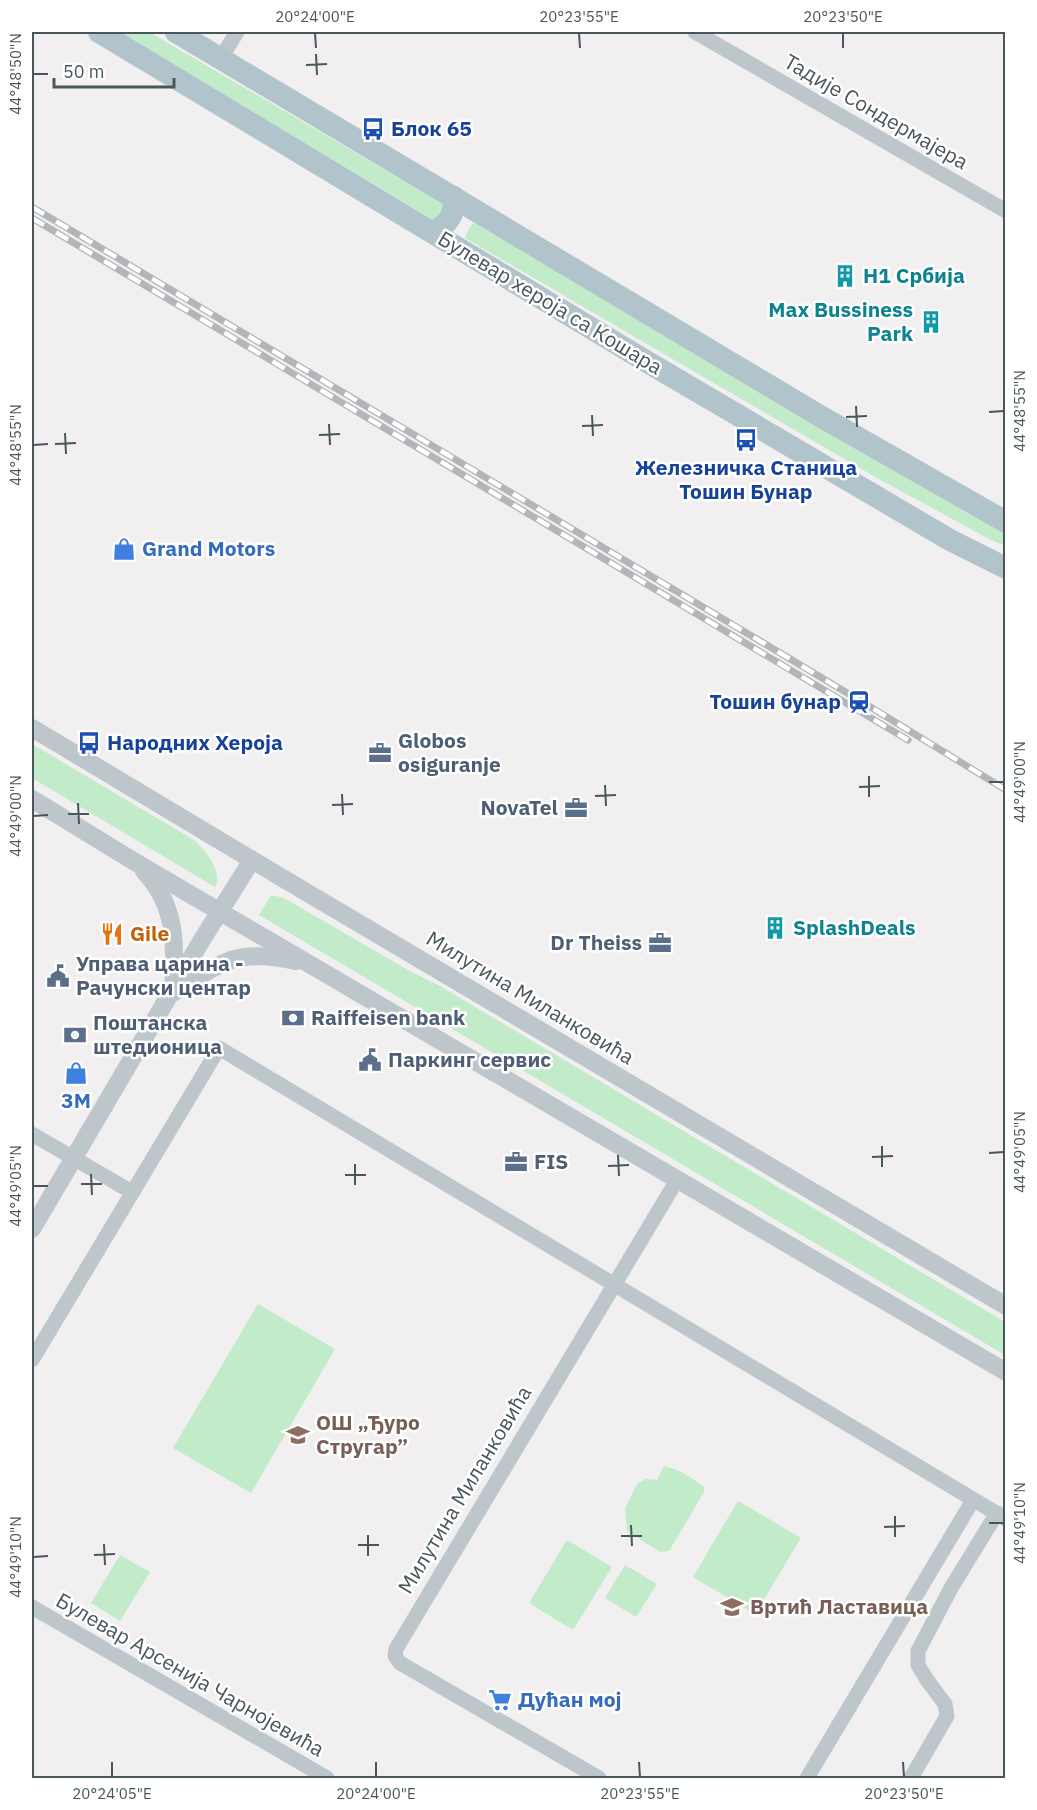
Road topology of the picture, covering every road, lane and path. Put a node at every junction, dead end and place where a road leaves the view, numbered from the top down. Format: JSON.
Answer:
{"nodes":[{"id":1,"x":99,"y":32,"type":"edge"},
{"id":2,"x":176,"y":32,"type":"edge"},
{"id":3,"x":237,"y":32,"type":"edge"},
{"id":4,"x":695,"y":32,"type":"edge"},
{"id":5,"x":221,"y":58,"type":"junction"},
{"id":6,"x":454,"y":197,"type":"junction"},
{"id":7,"x":477,"y":211,"type":"junction"},
{"id":8,"x":1005,"y":211,"type":"edge"},
{"id":9,"x":434,"y":232,"type":"junction"},
{"id":10,"x":457,"y":246,"type":"junction"},
{"id":11,"x":1005,"y":522,"type":"edge"},
{"id":12,"x":1005,"y":568,"type":"edge"},
{"id":13,"x":32,"y":728,"type":"edge"},
{"id":14,"x":32,"y":799,"type":"edge"},
{"id":15,"x":252,"y":860,"type":"junction"},
{"id":16,"x":135,"y":862,"type":"junction"},
{"id":17,"x":220,"y":911,"type":"junction"},
{"id":18,"x":313,"y":965,"type":"junction"},
{"id":19,"x":172,"y":993,"type":"junction"},
{"id":20,"x":32,"y":1134,"type":"edge"},
{"id":21,"x":74,"y":1159,"type":"junction"},
{"id":22,"x":677,"y":1180,"type":"junction"},
{"id":23,"x":132,"y":1192,"type":"junction"},
{"id":24,"x":32,"y":1229,"type":"edge"},
{"id":25,"x":614,"y":1286,"type":"junction"},
{"id":26,"x":1005,"y":1306,"type":"edge"},
{"id":27,"x":32,"y":1360,"type":"edge"},
{"id":28,"x":1005,"y":1372,"type":"edge"},
{"id":29,"x":973,"y":1500,"type":"junction"},
{"id":30,"x":1001,"y":1516,"type":"edge"},
{"id":31,"x":32,"y":1607,"type":"edge"},
{"id":32,"x":327,"y":1779,"type":"edge"},
{"id":33,"x":599,"y":1779,"type":"edge"},
{"id":34,"x":807,"y":1779,"type":"edge"},
{"id":35,"x":911,"y":1779,"type":"edge"}],
"edges":[{"from":1,"to":9,"type":"main road","name":"Булевар хероја са Кошара"},
{"from":2,"to":5,"type":"main road","name":"Булевар хероја са Кошара"},
{"from":3,"to":5,"type":"street"},
{"from":4,"to":8,"type":"street","name":"Тадије Сондермајера"},
{"from":5,"to":6,"type":"main road","name":"Булевар хероја са Кошара"},
{"from":6,"to":7,"type":"main road","name":"Булевар хероја са Кошара"},
{"from":6,"to":9,"type":"main road"},
{"from":7,"to":10,"type":"main road"},
{"from":7,"to":11,"type":"main road","name":"Булевар хероја са Кошара"},
{"from":9,"to":10,"type":"main road","name":"Булевар хероја са Кошара"},
{"from":10,"to":12,"type":"main road","name":"Булевар хероја са Кошара"},
{"from":13,"to":15,"type":"street","name":"Милутина Миланковића"},
{"from":14,"to":16,"type":"street"},
{"from":15,"to":17,"type":"street"},
{"from":15,"to":26,"type":"street","name":"Милутина Миланковића"},
{"from":16,"to":17,"type":"street"},
{"from":16,"to":19,"type":"street"},
{"from":17,"to":18,"type":"street"},
{"from":17,"to":19,"type":"street"},
{"from":18,"to":19,"type":"street"},
{"from":18,"to":22,"type":"street"},
{"from":19,"to":21,"type":"street"},
{"from":20,"to":21,"type":"street"},
{"from":21,"to":23,"type":"street"},
{"from":21,"to":24,"type":"street"},
{"from":22,"to":25,"type":"street","name":"Милутина Миланковића"},
{"from":22,"to":28,"type":"street"},
{"from":23,"to":25,"type":"street"},
{"from":23,"to":27,"type":"street"},
{"from":25,"to":29,"type":"street"},
{"from":25,"to":33,"type":"street","name":"Милутина Миланковића"},
{"from":29,"to":30,"type":"street"},
{"from":29,"to":34,"type":"street"},
{"from":30,"to":35,"type":"street"},
{"from":31,"to":32,"type":"street","name":"Булевар Арсенија Чарнојевића"}]}
